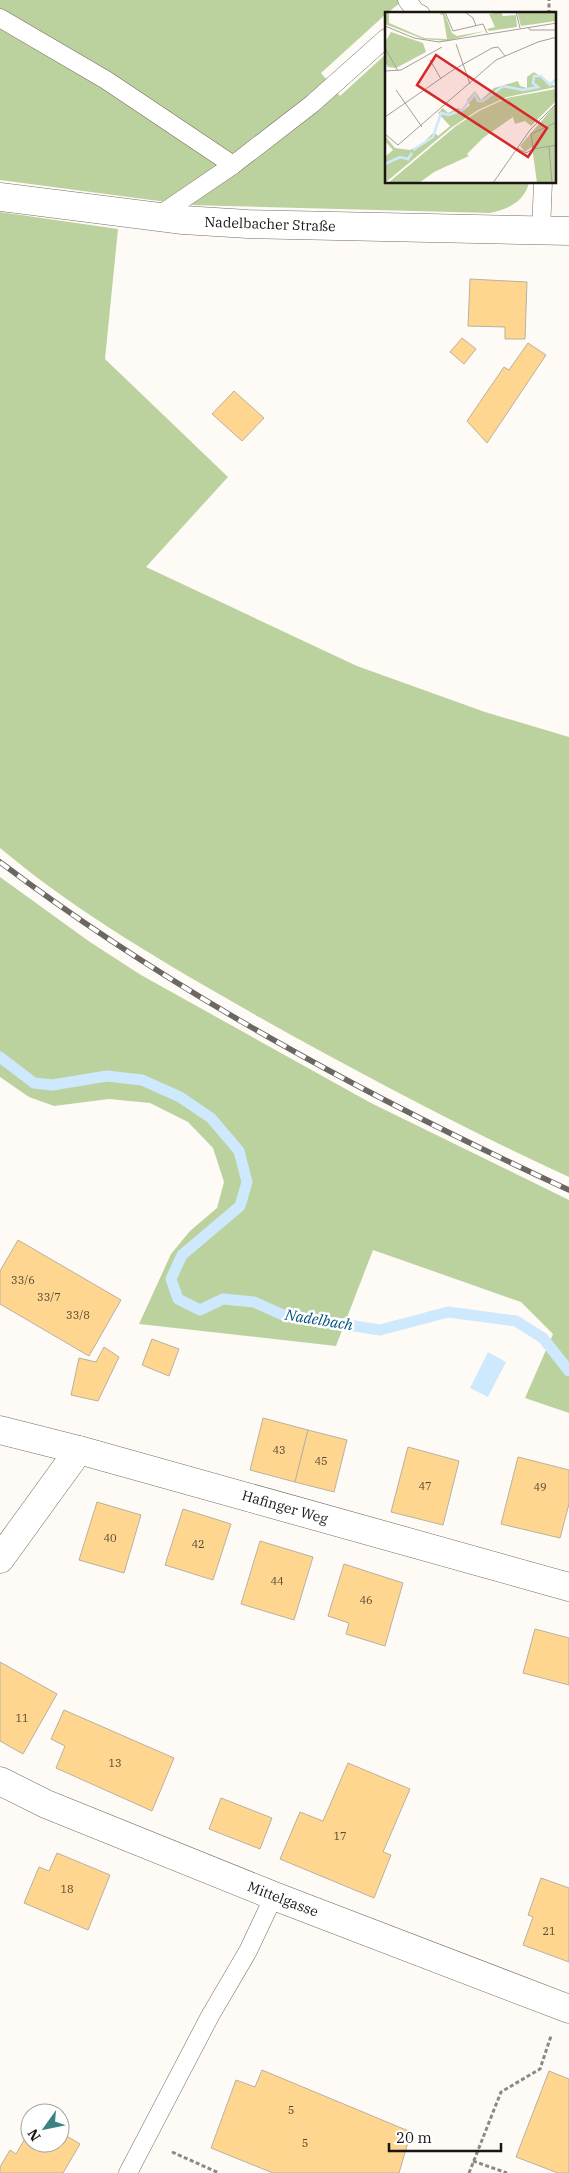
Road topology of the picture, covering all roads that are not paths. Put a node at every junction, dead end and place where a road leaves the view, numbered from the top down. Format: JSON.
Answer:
{"nodes":[{"id":1,"x":0,"y":18,"type":"edge"},
{"id":2,"x":385,"y":39,"type":"edge"},
{"id":3,"x":233,"y":166,"type":"junction"},
{"id":4,"x":543,"y":184,"type":"edge"},
{"id":5,"x":0,"y":196,"type":"edge"},
{"id":6,"x":158,"y":216,"type":"junction"},
{"id":7,"x":541,"y":230,"type":"junction"},
{"id":8,"x":569,"y":231,"type":"edge"},
{"id":9,"x":0,"y":1430,"type":"edge"},
{"id":10,"x":79,"y":1450,"type":"junction"},
{"id":11,"x":0,"y":1559,"type":"edge"},
{"id":12,"x":569,"y":1587,"type":"edge"},
{"id":13,"x":0,"y":1781,"type":"edge"},
{"id":14,"x":274,"y":1896,"type":"junction"},
{"id":15,"x":565,"y":2008,"type":"edge"},
{"id":16,"x":128,"y":2173,"type":"edge"}],
"edges":[{"from":1,"to":3,"type":"lane"},
{"from":2,"to":3,"type":"lane"},
{"from":3,"to":6,"type":"lane"},
{"from":4,"to":7,"type":"lane"},
{"from":5,"to":6,"type":"street","name":"Nadelbacher Straße"},
{"from":6,"to":7,"type":"street","name":"Nadelbacher Straße"},
{"from":7,"to":8,"type":"street","name":"Nadelbacher Straße"},
{"from":9,"to":10,"type":"street","name":"Hafinger Weg"},
{"from":10,"to":11,"type":"street"},
{"from":10,"to":12,"type":"street","name":"Hafinger Weg"},
{"from":13,"to":14,"type":"street","name":"Mittelgasse"},
{"from":14,"to":15,"type":"street","name":"Mittelgasse"},
{"from":14,"to":16,"type":"lane"}]}
